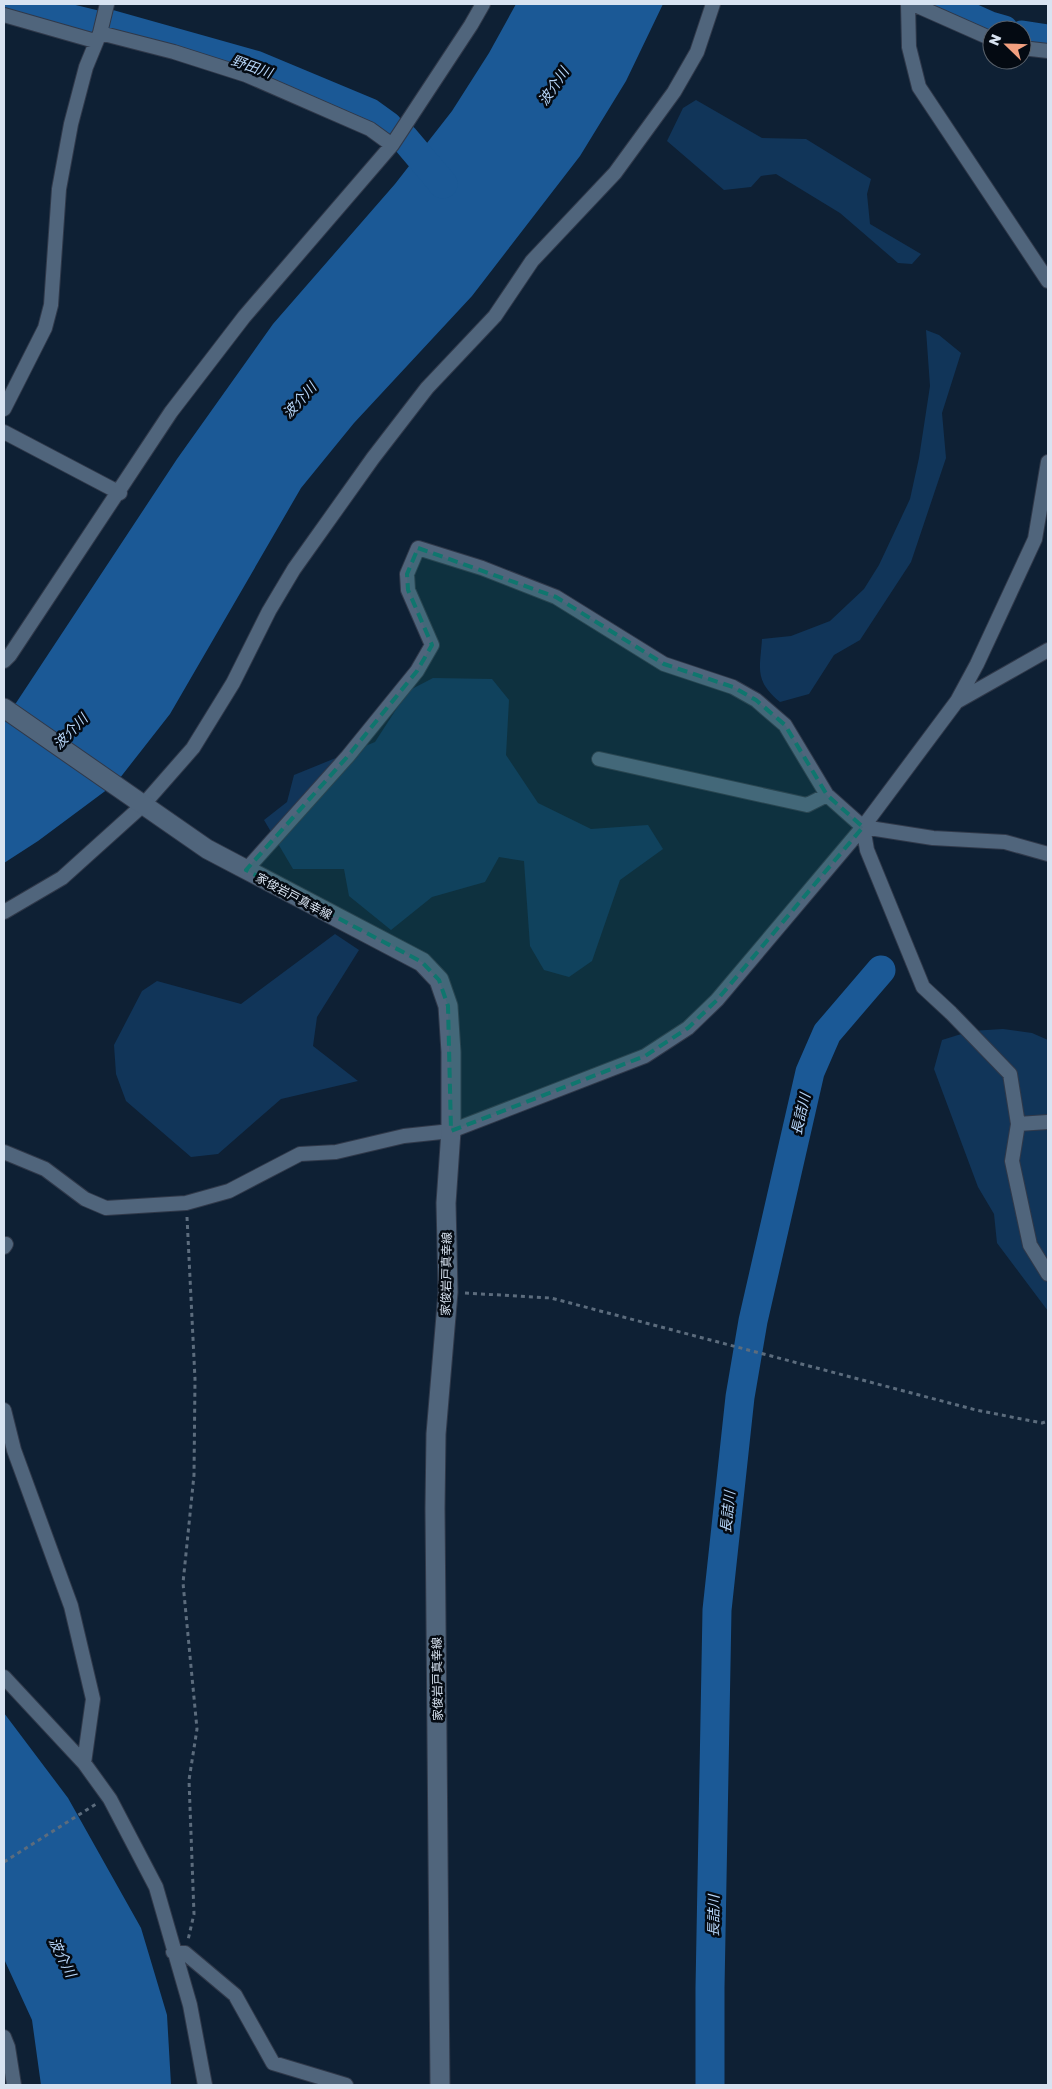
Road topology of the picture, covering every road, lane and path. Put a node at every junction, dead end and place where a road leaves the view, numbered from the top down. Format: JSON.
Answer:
{"nodes":[{"id":1,"x":107,"y":4,"type":"edge"},
{"id":2,"x":483,"y":4,"type":"edge"},
{"id":3,"x":713,"y":4,"type":"edge"},
{"id":4,"x":908,"y":4,"type":"edge"},
{"id":5,"x":913,"y":4,"type":"edge"},
{"id":6,"x":4,"y":15,"type":"edge"},
{"id":7,"x":982,"y":35,"type":"edge"},
{"id":8,"x":98,"y":37,"type":"junction"},
{"id":9,"x":1032,"y":49,"type":"edge"},
{"id":10,"x":1048,"y":51,"type":"edge"},
{"id":11,"x":392,"y":145,"type":"junction"},
{"id":12,"x":1048,"y":281,"type":"edge"},
{"id":13,"x":4,"y":409,"type":"edge"},
{"id":14,"x":4,"y":432,"type":"edge"},
{"id":15,"x":1048,"y":462,"type":"edge"},
{"id":16,"x":120,"y":493,"type":"junction"},
{"id":17,"x":1048,"y":650,"type":"edge"},
{"id":18,"x":4,"y":661,"type":"edge"},
{"id":19,"x":957,"y":701,"type":"junction"},
{"id":20,"x":4,"y":708,"type":"edge"},
{"id":21,"x":599,"y":759,"type":"dead end"},
{"id":22,"x":827,"y":795,"type":"junction"},
{"id":23,"x":139,"y":802,"type":"junction"},
{"id":24,"x":863,"y":827,"type":"junction"},
{"id":25,"x":1048,"y":854,"type":"edge"},
{"id":26,"x":246,"y":870,"type":"junction"},
{"id":27,"x":4,"y":912,"type":"edge"},
{"id":28,"x":1048,"y":1122,"type":"edge"},
{"id":29,"x":1018,"y":1124,"type":"junction"},
{"id":30,"x":451,"y":1131,"type":"junction"},
{"id":31,"x":4,"y":1152,"type":"edge"},
{"id":32,"x":186,"y":1202,"type":"junction"},
{"id":33,"x":1048,"y":1274,"type":"edge"},
{"id":34,"x":448,"y":1292,"type":"junction"},
{"id":35,"x":4,"y":1410,"type":"edge"},
{"id":36,"x":1048,"y":1421,"type":"edge"},
{"id":37,"x":4,"y":1676,"type":"edge"},
{"id":38,"x":84,"y":1763,"type":"junction"},
{"id":39,"x":108,"y":1797,"type":"junction"},
{"id":40,"x":4,"y":1862,"type":"edge"},
{"id":41,"x":179,"y":1952,"type":"junction"},
{"id":42,"x":4,"y":2037,"type":"edge"},
{"id":43,"x":14,"y":2085,"type":"edge"},
{"id":44,"x":205,"y":2085,"type":"edge"},
{"id":45,"x":346,"y":2085,"type":"edge"},
{"id":46,"x":440,"y":2085,"type":"edge"}],
"edges":[{"from":1,"to":8,"type":"street"},
{"from":2,"to":11,"type":"street"},
{"from":3,"to":23,"type":"street"},
{"from":4,"to":12,"type":"street"},
{"from":5,"to":7,"type":"street"},
{"from":6,"to":8,"type":"street"},
{"from":8,"to":11,"type":"street"},
{"from":8,"to":13,"type":"street"},
{"from":9,"to":10,"type":"street"},
{"from":11,"to":16,"type":"street"},
{"from":14,"to":16,"type":"street"},
{"from":15,"to":19,"type":"street"},
{"from":16,"to":18,"type":"street"},
{"from":17,"to":19,"type":"street"},
{"from":19,"to":24,"type":"street"},
{"from":20,"to":23,"type":"main road","name":"家俊岩戸真幸線"},
{"from":21,"to":22,"type":"street"},
{"from":22,"to":24,"type":"street"},
{"from":22,"to":26,"type":"street"},
{"from":23,"to":26,"type":"main road","name":"家俊岩戸真幸線"},
{"from":23,"to":27,"type":"street"},
{"from":24,"to":25,"type":"street"},
{"from":24,"to":29,"type":"street"},
{"from":24,"to":30,"type":"street"},
{"from":26,"to":30,"type":"main road","name":"家俊岩戸真幸線"},
{"from":28,"to":29,"type":"street"},
{"from":29,"to":33,"type":"street"},
{"from":30,"to":32,"type":"street"},
{"from":30,"to":34,"type":"main road","name":"家俊岩戸真幸線"},
{"from":31,"to":32,"type":"street"},
{"from":32,"to":41,"type":"path"},
{"from":34,"to":36,"type":"path"},
{"from":34,"to":46,"type":"main road","name":"家俊岩戸真幸線"},
{"from":35,"to":38,"type":"street"},
{"from":37,"to":38,"type":"street"},
{"from":38,"to":39,"type":"street"},
{"from":39,"to":40,"type":"path"},
{"from":39,"to":41,"type":"street"},
{"from":41,"to":44,"type":"street"},
{"from":41,"to":45,"type":"street"},
{"from":42,"to":43,"type":"street"}]}
